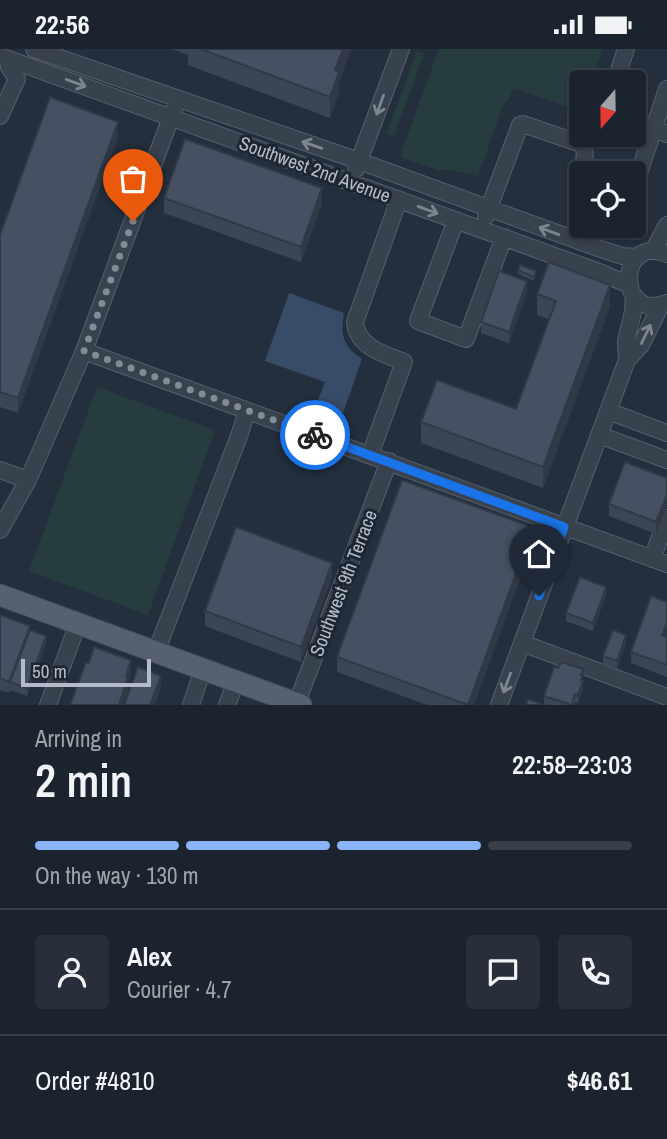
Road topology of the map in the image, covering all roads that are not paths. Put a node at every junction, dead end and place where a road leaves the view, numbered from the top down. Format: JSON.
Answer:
{"nodes":[{"id":1,"x":34,"y":49,"type":"edge"},
{"id":2,"x":401,"y":49,"type":"edge"},
{"id":3,"x":626,"y":49,"type":"edge"},
{"id":4,"x":7,"y":61,"type":"edge"},
{"id":5,"x":619,"y":70,"type":"edge"},
{"id":6,"x":667,"y":89,"type":"edge"},
{"id":7,"x":177,"y":98,"type":"junction"},
{"id":8,"x":0,"y":116,"type":"edge"},
{"id":9,"x":171,"y":117,"type":"junction"},
{"id":10,"x":660,"y":131,"type":"edge"},
{"id":11,"x":569,"y":135,"type":"edge"},
{"id":12,"x":359,"y":162,"type":"junction"},
{"id":13,"x":646,"y":162,"type":"edge"},
{"id":14,"x":352,"y":181,"type":"junction"},
{"id":15,"x":399,"y":199,"type":"junction"},
{"id":16,"x":488,"y":208,"type":"junction"},
{"id":17,"x":456,"y":220,"type":"junction"},
{"id":18,"x":667,"y":225,"type":"edge"},
{"id":19,"x":481,"y":229,"type":"junction"},
{"id":20,"x":504,"y":237,"type":"junction"},
{"id":21,"x":653,"y":254,"type":"edge"},
{"id":22,"x":631,"y":291,"type":"junction"},
{"id":23,"x":664,"y":304,"type":"edge"},
{"id":24,"x":84,"y":351,"type":"junction"},
{"id":25,"x":627,"y":360,"type":"junction"},
{"id":26,"x":247,"y":411,"type":"junction"},
{"id":27,"x":608,"y":411,"type":"junction"},
{"id":28,"x":667,"y":433,"type":"edge"},
{"id":29,"x":599,"y":435,"type":"junction"},
{"id":30,"x":370,"y":455,"type":"junction"},
{"id":31,"x":667,"y":460,"type":"edge"},
{"id":32,"x":389,"y":461,"type":"junction"},
{"id":33,"x":0,"y":470,"type":"edge"},
{"id":34,"x":28,"y":480,"type":"junction"},
{"id":35,"x":667,"y":518,"type":"edge"},
{"id":36,"x":564,"y":527,"type":"junction"},
{"id":37,"x":0,"y":530,"type":"edge"},
{"id":38,"x":660,"y":561,"type":"edge"},
{"id":39,"x":0,"y":595,"type":"edge"},
{"id":40,"x":78,"y":623,"type":"junction"},
{"id":41,"x":522,"y":643,"type":"junction"},
{"id":42,"x":156,"y":652,"type":"junction"},
{"id":43,"x":203,"y":669,"type":"junction"},
{"id":44,"x":236,"y":681,"type":"junction"},
{"id":45,"x":667,"y":697,"type":"edge"},
{"id":46,"x":298,"y":704,"type":"edge"},
{"id":47,"x":48,"y":705,"type":"edge"},
{"id":48,"x":191,"y":705,"type":"edge"},
{"id":49,"x":227,"y":705,"type":"edge"},
{"id":50,"x":499,"y":705,"type":"edge"}],
"edges":[{"from":1,"to":7,"type":"street","name":"Southwest 2nd Avenue"},
{"from":2,"to":12,"type":"street","one_way":true},
{"from":3,"to":5,"type":"street"},
{"from":4,"to":8,"type":"street"},
{"from":4,"to":9,"type":"street","name":"Southwest 2nd Avenue","one_way":true},
{"from":6,"to":10,"type":"street"},
{"from":7,"to":9,"type":"street"},
{"from":12,"to":7,"type":"street","name":"Southwest 2nd Avenue","one_way":true},
{"from":9,"to":14,"type":"street","name":"Southwest 2nd Avenue"},
{"from":9,"to":24,"type":"street"},
{"from":10,"to":13,"type":"street"},
{"from":11,"to":16,"type":"street"},
{"from":12,"to":14,"type":"street"},
{"from":12,"to":16,"type":"street","name":"Southwest 2nd Avenue"},
{"from":14,"to":15,"type":"street","name":"Southwest 2nd Avenue"},
{"from":15,"to":17,"type":"street","name":"Southwest 2nd Avenue","one_way":true},
{"from":15,"to":30,"type":"street"},
{"from":16,"to":19,"type":"street"},
{"from":21,"to":16,"type":"street","name":"Southwest 2nd Avenue","one_way":true},
{"from":17,"to":19,"type":"street","name":"Southwest 2nd Avenue"},
{"from":17,"to":20,"type":"street"},
{"from":18,"to":21,"type":"street"},
{"from":19,"to":20,"type":"street","name":"Southwest 2nd Avenue"},
{"from":20,"to":22,"type":"street","name":"Southwest 2nd Avenue"},
{"from":21,"to":22,"type":"street"},
{"from":22,"to":23,"type":"street","name":"Southwest 2nd Avenue"},
{"from":22,"to":25,"type":"street"},
{"from":25,"to":23,"type":"street","one_way":true},
{"from":24,"to":26,"type":"street"},
{"from":24,"to":34,"type":"street"},
{"from":25,"to":27,"type":"street"},
{"from":26,"to":30,"type":"street"},
{"from":26,"to":42,"type":"street"},
{"from":27,"to":28,"type":"street"},
{"from":27,"to":29,"type":"street"},
{"from":29,"to":31,"type":"street"},
{"from":29,"to":36,"type":"street"},
{"from":30,"to":32,"type":"street"},
{"from":32,"to":36,"type":"street"},
{"from":32,"to":46,"type":"street","name":"Southwest 9th Terrace"},
{"from":33,"to":34,"type":"street"},
{"from":34,"to":37,"type":"street"},
{"from":35,"to":38,"type":"street"},
{"from":36,"to":38,"type":"street"},
{"from":36,"to":41,"type":"street"},
{"from":39,"to":40,"type":"main road"},
{"from":40,"to":42,"type":"main road"},
{"from":40,"to":47,"type":"street"},
{"from":41,"to":45,"type":"street"},
{"from":41,"to":50,"type":"street","one_way":true},
{"from":42,"to":43,"type":"main road"},
{"from":43,"to":44,"type":"main road"},
{"from":43,"to":48,"type":"street"},
{"from":44,"to":46,"type":"main road"},
{"from":44,"to":49,"type":"street"}]}
